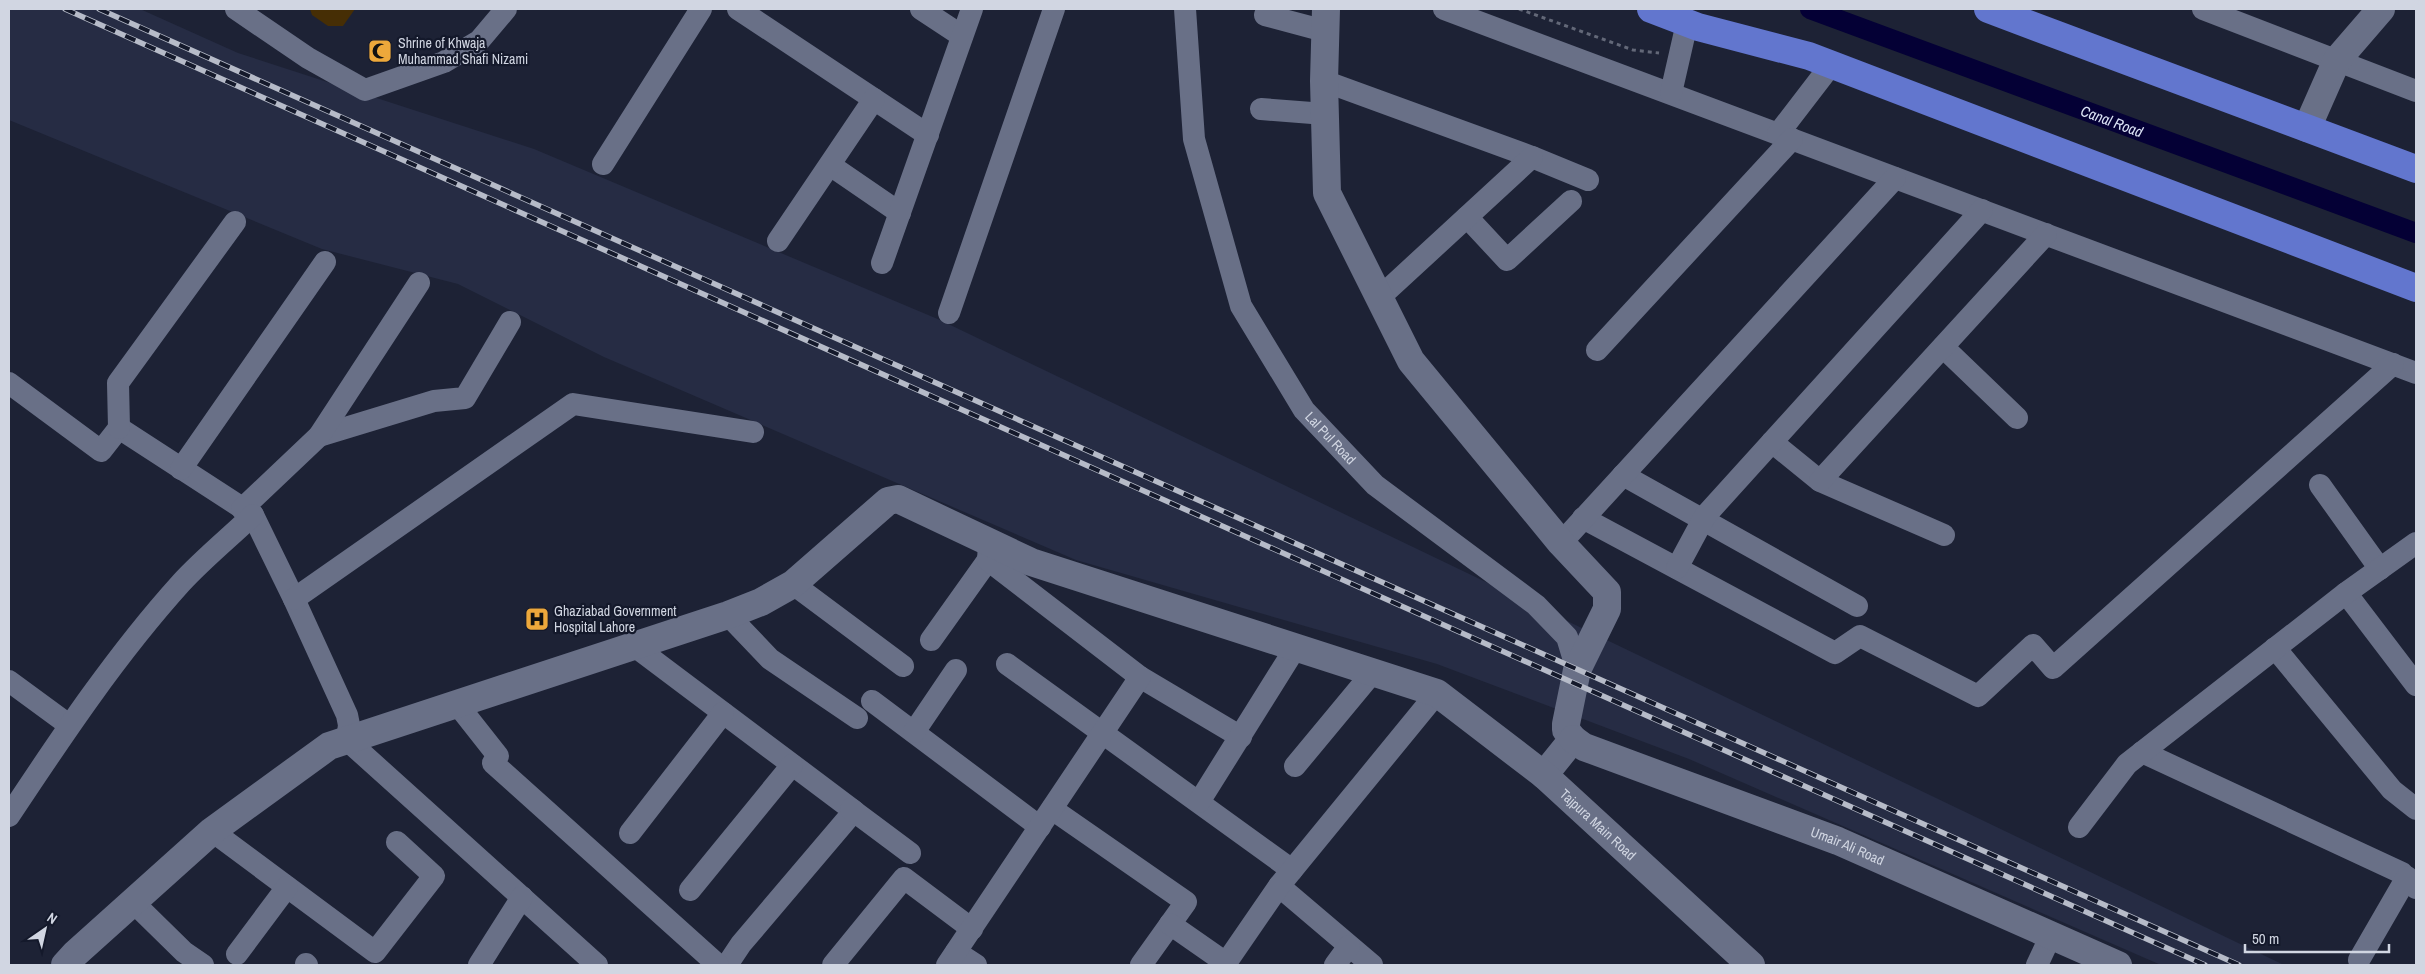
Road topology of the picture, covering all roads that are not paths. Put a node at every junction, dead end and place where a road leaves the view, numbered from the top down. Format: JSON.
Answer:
{"nodes":[{"id":1,"x":236,"y":9,"type":"edge"},
{"id":2,"x":506,"y":9,"type":"edge"},
{"id":3,"x":701,"y":9,"type":"edge"},
{"id":4,"x":738,"y":9,"type":"edge"},
{"id":5,"x":920,"y":9,"type":"edge"},
{"id":6,"x":972,"y":9,"type":"edge"},
{"id":7,"x":1054,"y":9,"type":"edge"},
{"id":8,"x":1185,"y":9,"type":"edge"},
{"id":9,"x":1444,"y":9,"type":"edge"},
{"id":10,"x":1651,"y":9,"type":"edge"},
{"id":11,"x":1988,"y":9,"type":"edge"},
{"id":12,"x":2203,"y":9,"type":"edge"},
{"id":13,"x":2381,"y":9,"type":"edge"},
{"id":14,"x":1265,"y":15,"type":"dead end"},
{"id":15,"x":1326,"y":20,"type":"edge"},
{"id":16,"x":1687,"y":23,"type":"junction"},
{"id":17,"x":962,"y":36,"type":"junction"},
{"id":18,"x":2337,"y":60,"type":"junction"},
{"id":19,"x":1831,"y":65,"type":"junction"},
{"id":20,"x":1324,"y":80,"type":"junction"},
{"id":21,"x":2416,"y":91,"type":"edge"},
{"id":22,"x":1671,"y":93,"type":"junction"},
{"id":23,"x":874,"y":99,"type":"junction"},
{"id":24,"x":1261,"y":109,"type":"dead end"},
{"id":25,"x":1325,"y":114,"type":"junction"},
{"id":26,"x":2307,"y":128,"type":"junction"},
{"id":27,"x":928,"y":134,"type":"junction"},
{"id":28,"x":1785,"y":136,"type":"junction"},
{"id":29,"x":1532,"y":157,"type":"junction"},
{"id":30,"x":603,"y":164,"type":"dead end"},
{"id":31,"x":830,"y":165,"type":"junction"},
{"id":32,"x":2416,"y":169,"type":"edge"},
{"id":33,"x":1895,"y":178,"type":"junction"},
{"id":34,"x":1588,"y":180,"type":"dead end"},
{"id":35,"x":1571,"y":201,"type":"dead end"},
{"id":36,"x":1982,"y":210,"type":"junction"},
{"id":37,"x":900,"y":213,"type":"junction"},
{"id":38,"x":1467,"y":217,"type":"junction"},
{"id":39,"x":235,"y":222,"type":"dead end"},
{"id":40,"x":2046,"y":234,"type":"junction"},
{"id":41,"x":778,"y":241,"type":"dead end"},
{"id":42,"x":325,"y":262,"type":"dead end"},
{"id":43,"x":882,"y":263,"type":"dead end"},
{"id":44,"x":419,"y":283,"type":"dead end"},
{"id":45,"x":2416,"y":288,"type":"edge"},
{"id":46,"x":1380,"y":298,"type":"junction"},
{"id":47,"x":949,"y":313,"type":"dead end"},
{"id":48,"x":510,"y":322,"type":"dead end"},
{"id":49,"x":1943,"y":347,"type":"junction"},
{"id":50,"x":1597,"y":350,"type":"dead end"},
{"id":51,"x":2393,"y":364,"type":"junction"},
{"id":52,"x":2416,"y":372,"type":"edge"},
{"id":53,"x":9,"y":384,"type":"edge"},
{"id":54,"x":2017,"y":418,"type":"dead end"},
{"id":55,"x":119,"y":428,"type":"junction"},
{"id":56,"x":753,"y":432,"type":"dead end"},
{"id":57,"x":319,"y":436,"type":"junction"},
{"id":58,"x":1772,"y":442,"type":"junction"},
{"id":59,"x":181,"y":468,"type":"junction"},
{"id":60,"x":1623,"y":475,"type":"junction"},
{"id":61,"x":1820,"y":481,"type":"junction"},
{"id":62,"x":2320,"y":485,"type":"dead end"},
{"id":63,"x":248,"y":512,"type":"junction"},
{"id":64,"x":1584,"y":518,"type":"junction"},
{"id":65,"x":1703,"y":520,"type":"junction"},
{"id":66,"x":1944,"y":535,"type":"dead end"},
{"id":67,"x":1561,"y":543,"type":"junction"},
{"id":68,"x":2416,"y":543,"type":"edge"},
{"id":69,"x":989,"y":552,"type":"junction"},
{"id":70,"x":1677,"y":568,"type":"junction"},
{"id":71,"x":2380,"y":569,"type":"junction"},
{"id":72,"x":793,"y":584,"type":"junction"},
{"id":73,"x":2346,"y":592,"type":"junction"},
{"id":74,"x":294,"y":599,"type":"junction"},
{"id":75,"x":1857,"y":606,"type":"dead end"},
{"id":76,"x":728,"y":615,"type":"junction"},
{"id":77,"x":931,"y":640,"type":"dead end"},
{"id":78,"x":633,"y":645,"type":"junction"},
{"id":79,"x":1296,"y":648,"type":"junction"},
{"id":80,"x":2275,"y":648,"type":"junction"},
{"id":81,"x":1006,"y":664,"type":"dead end"},
{"id":82,"x":903,"y":666,"type":"dead end"},
{"id":83,"x":956,"y":670,"type":"dead end"},
{"id":84,"x":1577,"y":670,"type":"junction"},
{"id":85,"x":1373,"y":672,"type":"junction"},
{"id":86,"x":1140,"y":677,"type":"junction"},
{"id":87,"x":9,"y":682,"type":"edge"},
{"id":88,"x":2416,"y":684,"type":"edge"},
{"id":89,"x":1437,"y":693,"type":"junction"},
{"id":90,"x":872,"y":701,"type":"dead end"},
{"id":91,"x":457,"y":704,"type":"junction"},
{"id":92,"x":723,"y":713,"type":"junction"},
{"id":93,"x":857,"y":718,"type":"dead end"},
{"id":94,"x":69,"y":725,"type":"junction"},
{"id":95,"x":914,"y":732,"type":"junction"},
{"id":96,"x":1103,"y":733,"type":"junction"},
{"id":97,"x":1240,"y":737,"type":"junction"},
{"id":98,"x":1573,"y":739,"type":"junction"},
{"id":99,"x":347,"y":740,"type":"junction"},
{"id":100,"x":2142,"y":752,"type":"junction"},
{"id":101,"x":792,"y":765,"type":"junction"},
{"id":102,"x":1295,"y":766,"type":"dead end"},
{"id":103,"x":1544,"y":774,"type":"junction"},
{"id":104,"x":1199,"y":802,"type":"junction"},
{"id":105,"x":2416,"y":809,"type":"edge"},
{"id":106,"x":851,"y":810,"type":"junction"},
{"id":107,"x":9,"y":816,"type":"edge"},
{"id":108,"x":1046,"y":818,"type":"junction"},
{"id":109,"x":2079,"y":827,"type":"dead end"},
{"id":110,"x":212,"y":831,"type":"junction"},
{"id":111,"x":630,"y":833,"type":"dead end"},
{"id":112,"x":397,"y":842,"type":"dead end"},
{"id":113,"x":910,"y":853,"type":"dead end"},
{"id":114,"x":1286,"y":878,"type":"junction"},
{"id":115,"x":2412,"y":882,"type":"edge"},
{"id":116,"x":287,"y":887,"type":"junction"},
{"id":117,"x":690,"y":890,"type":"dead end"},
{"id":118,"x":522,"y":897,"type":"junction"},
{"id":119,"x":133,"y":902,"type":"junction"},
{"id":120,"x":1170,"y":924,"type":"junction"},
{"id":121,"x":972,"y":928,"type":"junction"},
{"id":122,"x":2050,"y":935,"type":"junction"},
{"id":123,"x":1349,"y":946,"type":"junction"},
{"id":124,"x":237,"y":954,"type":"dead end"},
{"id":125,"x":952,"y":958,"type":"edge"},
{"id":126,"x":2359,"y":960,"type":"dead end"},
{"id":127,"x":1228,"y":964,"type":"edge"},
{"id":128,"x":65,"y":965,"type":"edge"},
{"id":129,"x":203,"y":965,"type":"edge"},
{"id":130,"x":479,"y":965,"type":"edge"},
{"id":131,"x":597,"y":965,"type":"edge"},
{"id":132,"x":718,"y":965,"type":"edge"},
{"id":133,"x":727,"y":965,"type":"edge"},
{"id":134,"x":833,"y":965,"type":"edge"},
{"id":135,"x":976,"y":965,"type":"edge"},
{"id":136,"x":1141,"y":965,"type":"edge"},
{"id":137,"x":1336,"y":965,"type":"edge"},
{"id":138,"x":1372,"y":965,"type":"edge"},
{"id":139,"x":1750,"y":965,"type":"edge"},
{"id":140,"x":2038,"y":965,"type":"edge"},
{"id":141,"x":2118,"y":965,"type":"edge"}],
"edges":[{"from":1,"to":2,"type":"street"},
{"from":3,"to":30,"type":"street"},
{"from":4,"to":23,"type":"street"},
{"from":5,"to":17,"type":"street"},
{"from":6,"to":17,"type":"street"},
{"from":7,"to":47,"type":"street"},
{"from":8,"to":84,"type":"street","name":"Lal Pul Road"},
{"from":9,"to":22,"type":"street"},
{"from":10,"to":16,"type":"highway"},
{"from":11,"to":26,"type":"highway"},
{"from":12,"to":18,"type":"street"},
{"from":13,"to":18,"type":"street"},
{"from":14,"to":15,"type":"street"},
{"from":15,"to":20,"type":"street"},
{"from":16,"to":19,"type":"highway"},
{"from":16,"to":22,"type":"street"},
{"from":17,"to":27,"type":"street"},
{"from":18,"to":21,"type":"street"},
{"from":18,"to":26,"type":"street"},
{"from":19,"to":28,"type":"street"},
{"from":19,"to":45,"type":"highway"},
{"from":20,"to":25,"type":"street"},
{"from":20,"to":29,"type":"street"},
{"from":22,"to":28,"type":"street"},
{"from":23,"to":27,"type":"street"},
{"from":23,"to":31,"type":"street"},
{"from":24,"to":25,"type":"street"},
{"from":25,"to":46,"type":"street"},
{"from":26,"to":32,"type":"highway"},
{"from":27,"to":37,"type":"street"},
{"from":28,"to":33,"type":"street"},
{"from":28,"to":50,"type":"street"},
{"from":29,"to":34,"type":"street"},
{"from":29,"to":38,"type":"street"},
{"from":31,"to":37,"type":"street"},
{"from":31,"to":41,"type":"street"},
{"from":33,"to":36,"type":"street"},
{"from":33,"to":60,"type":"street"},
{"from":35,"to":38,"type":"street"},
{"from":36,"to":40,"type":"street"},
{"from":36,"to":58,"type":"street"},
{"from":37,"to":43,"type":"street"},
{"from":38,"to":46,"type":"street"},
{"from":39,"to":55,"type":"street"},
{"from":40,"to":49,"type":"street"},
{"from":40,"to":51,"type":"street"},
{"from":42,"to":59,"type":"street"},
{"from":44,"to":57,"type":"street"},
{"from":46,"to":67,"type":"street"},
{"from":48,"to":57,"type":"street"},
{"from":49,"to":54,"type":"street"},
{"from":49,"to":61,"type":"street"},
{"from":51,"to":52,"type":"street"},
{"from":51,"to":70,"type":"street"},
{"from":53,"to":55,"type":"street"},
{"from":55,"to":59,"type":"street"},
{"from":56,"to":74,"type":"street"},
{"from":57,"to":63,"type":"street"},
{"from":58,"to":61,"type":"street"},
{"from":58,"to":65,"type":"street"},
{"from":59,"to":63,"type":"street"},
{"from":60,"to":64,"type":"street"},
{"from":60,"to":65,"type":"street"},
{"from":61,"to":66,"type":"street"},
{"from":62,"to":71,"type":"street"},
{"from":63,"to":74,"type":"street"},
{"from":63,"to":94,"type":"street"},
{"from":64,"to":67,"type":"street"},
{"from":64,"to":70,"type":"street"},
{"from":65,"to":70,"type":"street"},
{"from":65,"to":75,"type":"street"},
{"from":67,"to":84,"type":"street"},
{"from":68,"to":71,"type":"street"},
{"from":69,"to":72,"type":"street","name":"Tajpura Main Road"},
{"from":69,"to":77,"type":"street"},
{"from":69,"to":79,"type":"street","name":"Tajpura Main Road"},
{"from":69,"to":86,"type":"street"},
{"from":71,"to":73,"type":"street"},
{"from":72,"to":76,"type":"street","name":"Tajpura Main Road"},
{"from":72,"to":82,"type":"street"},
{"from":73,"to":80,"type":"street"},
{"from":73,"to":88,"type":"street"},
{"from":74,"to":99,"type":"street"},
{"from":76,"to":78,"type":"street","name":"Tajpura Main Road"},
{"from":76,"to":93,"type":"street"},
{"from":78,"to":91,"type":"street","name":"Tajpura Main Road"},
{"from":78,"to":92,"type":"street"},
{"from":79,"to":85,"type":"street","name":"Tajpura Main Road"},
{"from":79,"to":97,"type":"street"},
{"from":80,"to":100,"type":"street"},
{"from":80,"to":105,"type":"street"},
{"from":81,"to":96,"type":"street"},
{"from":83,"to":95,"type":"street"},
{"from":84,"to":98,"type":"street","name":"Lal Pul Road"},
{"from":85,"to":89,"type":"street","name":"Tajpura Main Road"},
{"from":85,"to":102,"type":"street"},
{"from":86,"to":96,"type":"street"},
{"from":86,"to":97,"type":"street"},
{"from":87,"to":94,"type":"street"},
{"from":89,"to":103,"type":"street","name":"Tajpura Main Road"},
{"from":89,"to":114,"type":"street"},
{"from":90,"to":95,"type":"street"},
{"from":91,"to":99,"type":"street","name":"Tajpura Main Road"},
{"from":91,"to":132,"type":"street"},
{"from":92,"to":101,"type":"street"},
{"from":92,"to":111,"type":"street"},
{"from":94,"to":107,"type":"street"},
{"from":95,"to":108,"type":"street"},
{"from":96,"to":104,"type":"street"},
{"from":96,"to":108,"type":"street"},
{"from":97,"to":104,"type":"street"},
{"from":98,"to":103,"type":"street"},
{"from":98,"to":122,"type":"street","name":"Umair Ali Road"},
{"from":99,"to":110,"type":"street","name":"Tajpura Main Road"},
{"from":99,"to":118,"type":"street"},
{"from":100,"to":109,"type":"street"},
{"from":100,"to":115,"type":"street"},
{"from":101,"to":106,"type":"street"},
{"from":101,"to":117,"type":"street"},
{"from":103,"to":139,"type":"street","name":"Tajpura Main Road"},
{"from":104,"to":114,"type":"street"},
{"from":106,"to":113,"type":"street"},
{"from":106,"to":133,"type":"street"},
{"from":108,"to":120,"type":"street"},
{"from":108,"to":121,"type":"street"},
{"from":110,"to":116,"type":"street"},
{"from":110,"to":119,"type":"street","name":"Tajpura Main Road"},
{"from":112,"to":116,"type":"street"},
{"from":114,"to":123,"type":"street"},
{"from":114,"to":127,"type":"street"},
{"from":115,"to":126,"type":"street"},
{"from":116,"to":124,"type":"street"},
{"from":118,"to":130,"type":"street"},
{"from":118,"to":131,"type":"street"},
{"from":119,"to":128,"type":"street","name":"Tajpura Main Road"},
{"from":119,"to":129,"type":"street"},
{"from":120,"to":127,"type":"street"},
{"from":120,"to":136,"type":"street"},
{"from":121,"to":125,"type":"street"},
{"from":121,"to":134,"type":"street"},
{"from":122,"to":140,"type":"street"},
{"from":122,"to":141,"type":"street","name":"Umair Ali Road"},
{"from":123,"to":137,"type":"street"},
{"from":123,"to":138,"type":"street"},
{"from":125,"to":135,"type":"street"}]}
